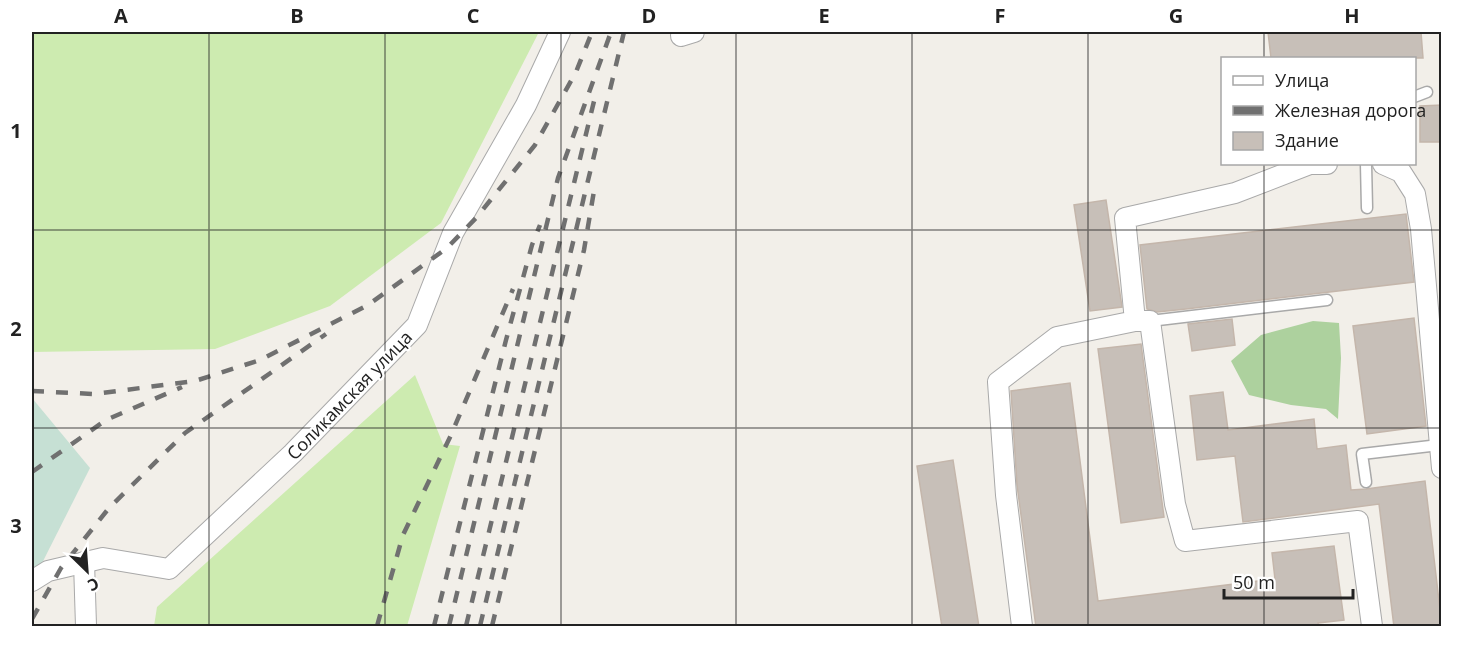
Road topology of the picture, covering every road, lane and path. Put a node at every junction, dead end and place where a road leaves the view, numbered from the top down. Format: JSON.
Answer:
{"nodes":[{"id":1,"x":560,"y":32,"type":"edge"},
{"id":2,"x":1427,"y":92,"type":"dead end"},
{"id":3,"x":1416,"y":96,"type":"edge"},
{"id":4,"x":1307,"y":165,"type":"edge"},
{"id":5,"x":1366,"y":165,"type":"edge"},
{"id":6,"x":1385,"y":165,"type":"edge"},
{"id":7,"x":1367,"y":208,"type":"dead end"},
{"id":8,"x":1328,"y":300,"type":"dead end"},
{"id":9,"x":1143,"y":321,"type":"junction"},
{"id":10,"x":1439,"y":445,"type":"junction"},
{"id":11,"x":1442,"y":468,"type":"edge"},
{"id":12,"x":1366,"y":482,"type":"dead end"},
{"id":13,"x":93,"y":560,"type":"junction"},
{"id":14,"x":32,"y":581,"type":"edge"},
{"id":15,"x":87,"y":627,"type":"edge"},
{"id":16,"x":1022,"y":627,"type":"edge"},
{"id":17,"x":1372,"y":627,"type":"edge"}],
"edges":[{"from":1,"to":13,"type":"street","name":"Соликамская улица"},
{"from":2,"to":3,"type":"lane"},
{"from":4,"to":9,"type":"street"},
{"from":5,"to":7,"type":"lane"},
{"from":6,"to":10,"type":"street"},
{"from":8,"to":9,"type":"lane"},
{"from":9,"to":16,"type":"street"},
{"from":9,"to":17,"type":"street"},
{"from":10,"to":11,"type":"street"},
{"from":10,"to":12,"type":"lane"},
{"from":13,"to":14,"type":"street"},
{"from":13,"to":15,"type":"street"}]}
